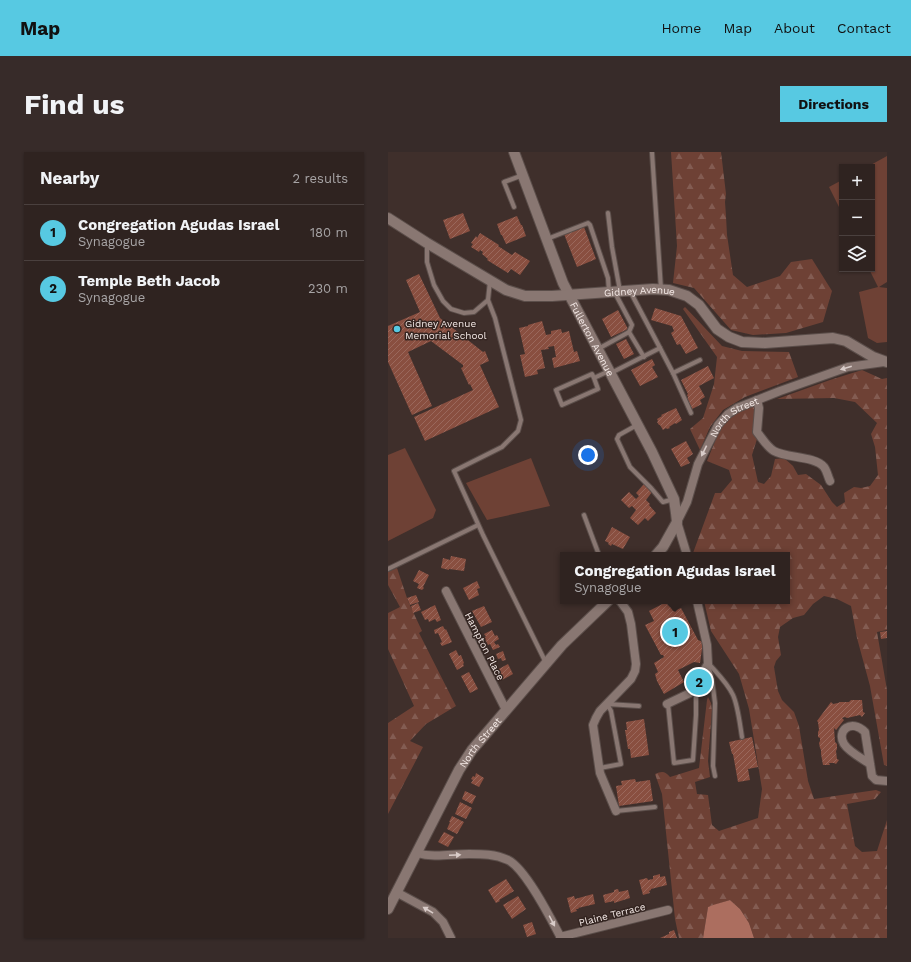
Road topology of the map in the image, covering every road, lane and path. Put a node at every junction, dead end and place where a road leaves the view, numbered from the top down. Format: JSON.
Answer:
{"nodes":[{"id":1,"x":514,"y":152,"type":"edge"},
{"id":2,"x":652,"y":152,"type":"edge"},
{"id":3,"x":523,"y":175,"type":"junction"},
{"id":4,"x":514,"y":207,"type":"dead end"},
{"id":5,"x":608,"y":213,"type":"dead end"},
{"id":6,"x":388,"y":219,"type":"edge"},
{"id":7,"x":547,"y":239,"type":"junction"},
{"id":8,"x":427,"y":243,"type":"junction"},
{"id":9,"x":490,"y":281,"type":"junction"},
{"id":10,"x":630,"y":290,"type":"junction"},
{"id":11,"x":661,"y":290,"type":"junction"},
{"id":12,"x":614,"y":292,"type":"junction"},
{"id":13,"x":570,"y":295,"type":"junction"},
{"id":14,"x":488,"y":300,"type":"junction"},
{"id":15,"x":629,"y":332,"type":"junction"},
{"id":16,"x":660,"y":348,"type":"junction"},
{"id":17,"x":598,"y":349,"type":"junction"},
{"id":18,"x":644,"y":356,"type":"junction"},
{"id":19,"x":700,"y":360,"type":"dead end"},
{"id":20,"x":886,"y":362,"type":"edge"},
{"id":21,"x":610,"y":372,"type":"junction"},
{"id":22,"x":673,"y":373,"type":"junction"},
{"id":23,"x":594,"y":378,"type":"junction"},
{"id":24,"x":757,"y":400,"type":"junction"},
{"id":25,"x":691,"y":413,"type":"dead end"},
{"id":26,"x":638,"y":425,"type":"junction"},
{"id":27,"x":830,"y":481,"type":"dead end"},
{"id":28,"x":674,"y":499,"type":"junction"},
{"id":29,"x":584,"y":515,"type":"dead end"},
{"id":30,"x":677,"y":522,"type":"junction"},
{"id":31,"x":478,"y":525,"type":"junction"},
{"id":32,"x":598,"y":552,"type":"edge"},
{"id":33,"x":659,"y":552,"type":"edge"},
{"id":34,"x":685,"y":552,"type":"edge"},
{"id":35,"x":388,"y":568,"type":"edge"},
{"id":36,"x":446,"y":591,"type":"dead end"},
{"id":37,"x":605,"y":604,"type":"edge"},
{"id":38,"x":622,"y":604,"type":"edge"},
{"id":39,"x":698,"y":604,"type":"edge"},
{"id":40,"x":546,"y":663,"type":"junction"},
{"id":41,"x":708,"y":664,"type":"junction"},
{"id":42,"x":696,"y":682,"type":"junction"},
{"id":43,"x":607,"y":704,"type":"junction"},
{"id":44,"x":668,"y":704,"type":"joint"},
{"id":45,"x":639,"y":706,"type":"dead end"},
{"id":46,"x":506,"y":710,"type":"junction"},
{"id":47,"x":742,"y":737,"type":"dead end"},
{"id":48,"x":870,"y":764,"type":"junction"},
{"id":49,"x":600,"y":768,"type":"junction"},
{"id":50,"x":715,"y":776,"type":"dead end"},
{"id":51,"x":887,"y":781,"type":"edge"},
{"id":52,"x":655,"y":807,"type":"dead end"},
{"id":53,"x":616,"y":811,"type":"joint"},
{"id":54,"x":417,"y":853,"type":"junction"},
{"id":55,"x":393,"y":893,"type":"edge"},
{"id":56,"x":388,"y":909,"type":"edge"},
{"id":57,"x":668,"y":910,"type":"dead end"},
{"id":58,"x":452,"y":938,"type":"edge"},
{"id":59,"x":561,"y":938,"type":"edge"}],
"edges":[{"from":1,"to":3,"type":"street","name":"Fullerton Avenue"},
{"from":2,"to":11,"type":"lane"},
{"from":3,"to":4,"type":"lane"},
{"from":3,"to":7,"type":"street","name":"Fullerton Avenue"},
{"from":5,"to":12,"type":"lane"},
{"from":6,"to":8,"type":"street","name":"Gidney Avenue"},
{"from":7,"to":12,"type":"lane"},
{"from":7,"to":13,"type":"street","name":"Fullerton Avenue"},
{"from":8,"to":9,"type":"street","name":"Gidney Avenue"},
{"from":8,"to":14,"type":"lane"},
{"from":9,"to":13,"type":"street","name":"Gidney Avenue"},
{"from":9,"to":14,"type":"lane"},
{"from":10,"to":11,"type":"street","name":"Gidney Avenue"},
{"from":10,"to":12,"type":"street","name":"Gidney Avenue"},
{"from":10,"to":16,"type":"lane"},
{"from":11,"to":20,"type":"street","name":"Gidney Avenue"},
{"from":12,"to":13,"type":"street","name":"Gidney Avenue"},
{"from":12,"to":15,"type":"lane"},
{"from":13,"to":17,"type":"street","name":"Fullerton Avenue"},
{"from":14,"to":31,"type":"lane"},
{"from":15,"to":17,"type":"lane"},
{"from":15,"to":18,"type":"lane"},
{"from":16,"to":18,"type":"lane"},
{"from":16,"to":22,"type":"lane"},
{"from":17,"to":21,"type":"street","name":"Fullerton Avenue"},
{"from":18,"to":21,"type":"lane"},
{"from":19,"to":22,"type":"lane"},
{"from":20,"to":24,"type":"street","name":"North Street","one_way":true},
{"from":21,"to":23,"type":"lane"},
{"from":21,"to":26,"type":"street","name":"Fullerton Avenue"},
{"from":22,"to":25,"type":"lane"},
{"from":23,"to":23,"type":"lane"},
{"from":24,"to":27,"type":"street"},
{"from":24,"to":30,"type":"street","name":"North Street","one_way":true},
{"from":26,"to":28,"type":"street","name":"Fullerton Avenue"},
{"from":26,"to":28,"type":"lane"},
{"from":28,"to":30,"type":"street","name":"Fullerton Avenue"},
{"from":29,"to":32,"type":"lane"},
{"from":30,"to":33,"type":"street","name":"North Street"},
{"from":30,"to":34,"type":"street"},
{"from":31,"to":35,"type":"lane"},
{"from":31,"to":40,"type":"lane"},
{"from":36,"to":46,"type":"street","name":"Hampton Place"},
{"from":37,"to":40,"type":"street","name":"North Street"},
{"from":38,"to":43,"type":"street"},
{"from":39,"to":41,"type":"street"},
{"from":40,"to":46,"type":"street","name":"North Street"},
{"from":41,"to":42,"type":"street"},
{"from":41,"to":47,"type":"lane"},
{"from":41,"to":50,"type":"lane"},
{"from":42,"to":44,"type":"street"},
{"from":42,"to":44,"type":"lane"},
{"from":43,"to":45,"type":"lane"},
{"from":43,"to":49,"type":"street"},
{"from":43,"to":49,"type":"lane"},
{"from":46,"to":54,"type":"street","name":"North Street"},
{"from":48,"to":48,"type":"street"},
{"from":48,"to":51,"type":"street"},
{"from":49,"to":53,"type":"street"},
{"from":52,"to":53,"type":"lane"},
{"from":54,"to":55,"type":"street","name":"North Street"},
{"from":54,"to":59,"type":"street","one_way":true},
{"from":55,"to":56,"type":"street","name":"North Street"},
{"from":58,"to":55,"type":"street","one_way":true},
{"from":57,"to":59,"type":"street","name":"Plaine Terrace"}]}
